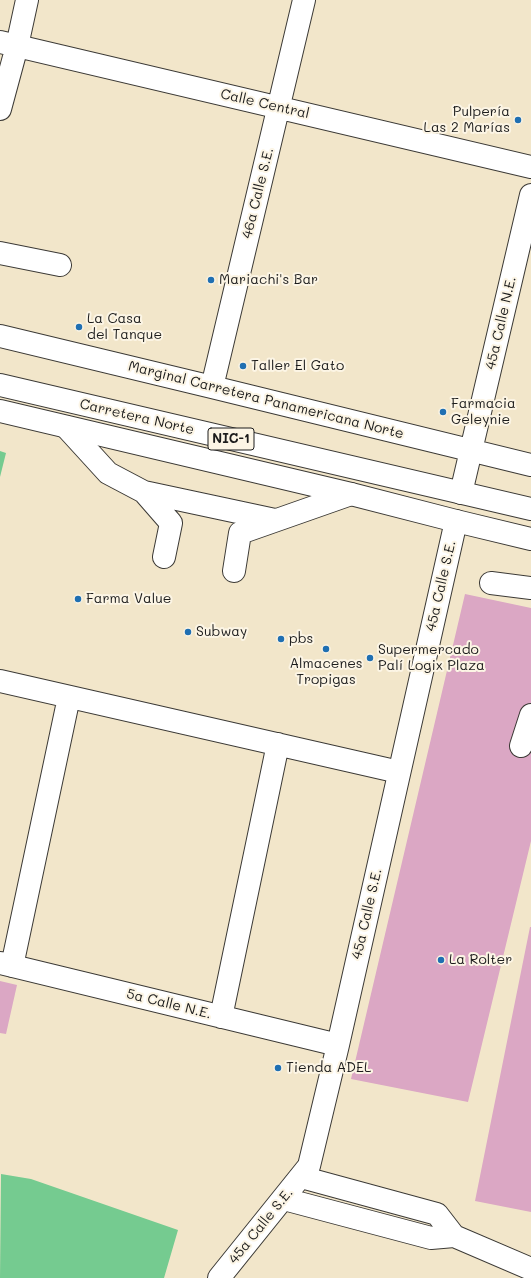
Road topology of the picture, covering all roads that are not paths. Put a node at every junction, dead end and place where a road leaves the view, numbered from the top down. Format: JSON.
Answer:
{"nodes":[{"id":1,"x":27,"y":0,"type":"edge"},
{"id":2,"x":304,"y":0,"type":"edge"},
{"id":3,"x":9,"y":44,"type":"edge"},
{"id":4,"x":279,"y":108,"type":"junction"},
{"id":5,"x":0,"y":109,"type":"edge"},
{"id":6,"x":531,"y":167,"type":"edge"},
{"id":7,"x":531,"y":195,"type":"edge"},
{"id":8,"x":0,"y":253,"type":"edge"},
{"id":9,"x":60,"y":266,"type":"dead end"},
{"id":10,"x":0,"y":336,"type":"edge"},
{"id":11,"x":0,"y":384,"type":"edge"},
{"id":12,"x":212,"y":386,"type":"junction"},
{"id":13,"x":0,"y":411,"type":"edge"},
{"id":14,"x":66,"y":427,"type":"junction"},
{"id":15,"x":470,"y":451,"type":"junction"},
{"id":16,"x":531,"y":466,"type":"edge"},
{"id":17,"x":144,"y":492,"type":"junction"},
{"id":18,"x":461,"y":493,"type":"junction"},
{"id":19,"x":351,"y":494,"type":"junction"},
{"id":20,"x":531,"y":509,"type":"edge"},
{"id":21,"x":275,"y":520,"type":"junction"},
{"id":22,"x":456,"y":521,"type":"junction"},
{"id":23,"x":531,"y":539,"type":"edge"},
{"id":24,"x":164,"y":557,"type":"dead end"},
{"id":25,"x":234,"y":571,"type":"dead end"},
{"id":26,"x":491,"y":582,"type":"dead end"},
{"id":27,"x":531,"y":588,"type":"edge"},
{"id":28,"x":0,"y":681,"type":"edge"},
{"id":29,"x":69,"y":697,"type":"junction"},
{"id":30,"x":531,"y":715,"type":"edge"},
{"id":31,"x":278,"y":744,"type":"junction"},
{"id":32,"x":521,"y":746,"type":"dead end"},
{"id":33,"x":399,"y":772,"type":"junction"},
{"id":34,"x":6,"y":965,"type":"edge"},
{"id":35,"x":220,"y":1016,"type":"junction"},
{"id":36,"x":338,"y":1045,"type":"junction"},
{"id":37,"x":301,"y":1177,"type":"junction"},
{"id":38,"x":284,"y":1199,"type":"junction"},
{"id":39,"x":454,"y":1236,"type":"junction"},
{"id":40,"x":531,"y":1269,"type":"edge"},
{"id":41,"x":219,"y":1278,"type":"edge"}],
"edges":[{"from":1,"to":3,"type":"main road"},
{"from":2,"to":4,"type":"main road","name":"46a Calle S.E."},
{"from":3,"to":4,"type":"main road","name":"Calle Central"},
{"from":3,"to":5,"type":"main road"},
{"from":4,"to":6,"type":"main road","name":"Calle Central"},
{"from":4,"to":12,"type":"main road","name":"46a Calle S.E."},
{"from":7,"to":15,"type":"main road","name":"45a Calle N.E."},
{"from":8,"to":9,"type":"main road"},
{"from":10,"to":12,"type":"main road","name":"Marginal Carretera Panamericana Norte"},
{"from":11,"to":18,"type":"main road","name":"Carretera Norte","number":"NIC-1"},
{"from":12,"to":15,"type":"main road","name":"Marginal Carretera Panamericana Norte"},
{"from":13,"to":14,"type":"main road","name":"Carretera Norte","number":"NIC-1"},
{"from":14,"to":17,"type":"main road"},
{"from":14,"to":19,"type":"main road","name":"Carretera Norte","number":"NIC-1"},
{"from":15,"to":16,"type":"main road","name":"Marginal Carretera Panamericana Norte"},
{"from":15,"to":18,"type":"main road"},
{"from":17,"to":21,"type":"main road"},
{"from":17,"to":24,"type":"main road"},
{"from":18,"to":20,"type":"main road","number":"NIC-1"},
{"from":19,"to":21,"type":"main road"},
{"from":19,"to":22,"type":"main road","name":"Carretera Norte","number":"NIC-1"},
{"from":21,"to":25,"type":"main road"},
{"from":22,"to":23,"type":"main road","number":"NIC-1"},
{"from":22,"to":33,"type":"main road","name":"45a Calle S.E."},
{"from":26,"to":27,"type":"main road"},
{"from":28,"to":29,"type":"main road"},
{"from":29,"to":31,"type":"main road"},
{"from":29,"to":34,"type":"main road"},
{"from":30,"to":32,"type":"main road"},
{"from":31,"to":33,"type":"main road"},
{"from":31,"to":35,"type":"main road"},
{"from":33,"to":36,"type":"main road","name":"45a Calle S.E."},
{"from":34,"to":35,"type":"main road","name":"5a Calle N.E."},
{"from":35,"to":36,"type":"main road","name":"5a Calle N.E."},
{"from":36,"to":37,"type":"main road","name":"45a Calle S.E."},
{"from":37,"to":38,"type":"main road","name":"45a Calle S.E."},
{"from":37,"to":39,"type":"main road"},
{"from":38,"to":39,"type":"main road"},
{"from":38,"to":41,"type":"main road","name":"45a Calle S.E."},
{"from":39,"to":40,"type":"main road"}]}
